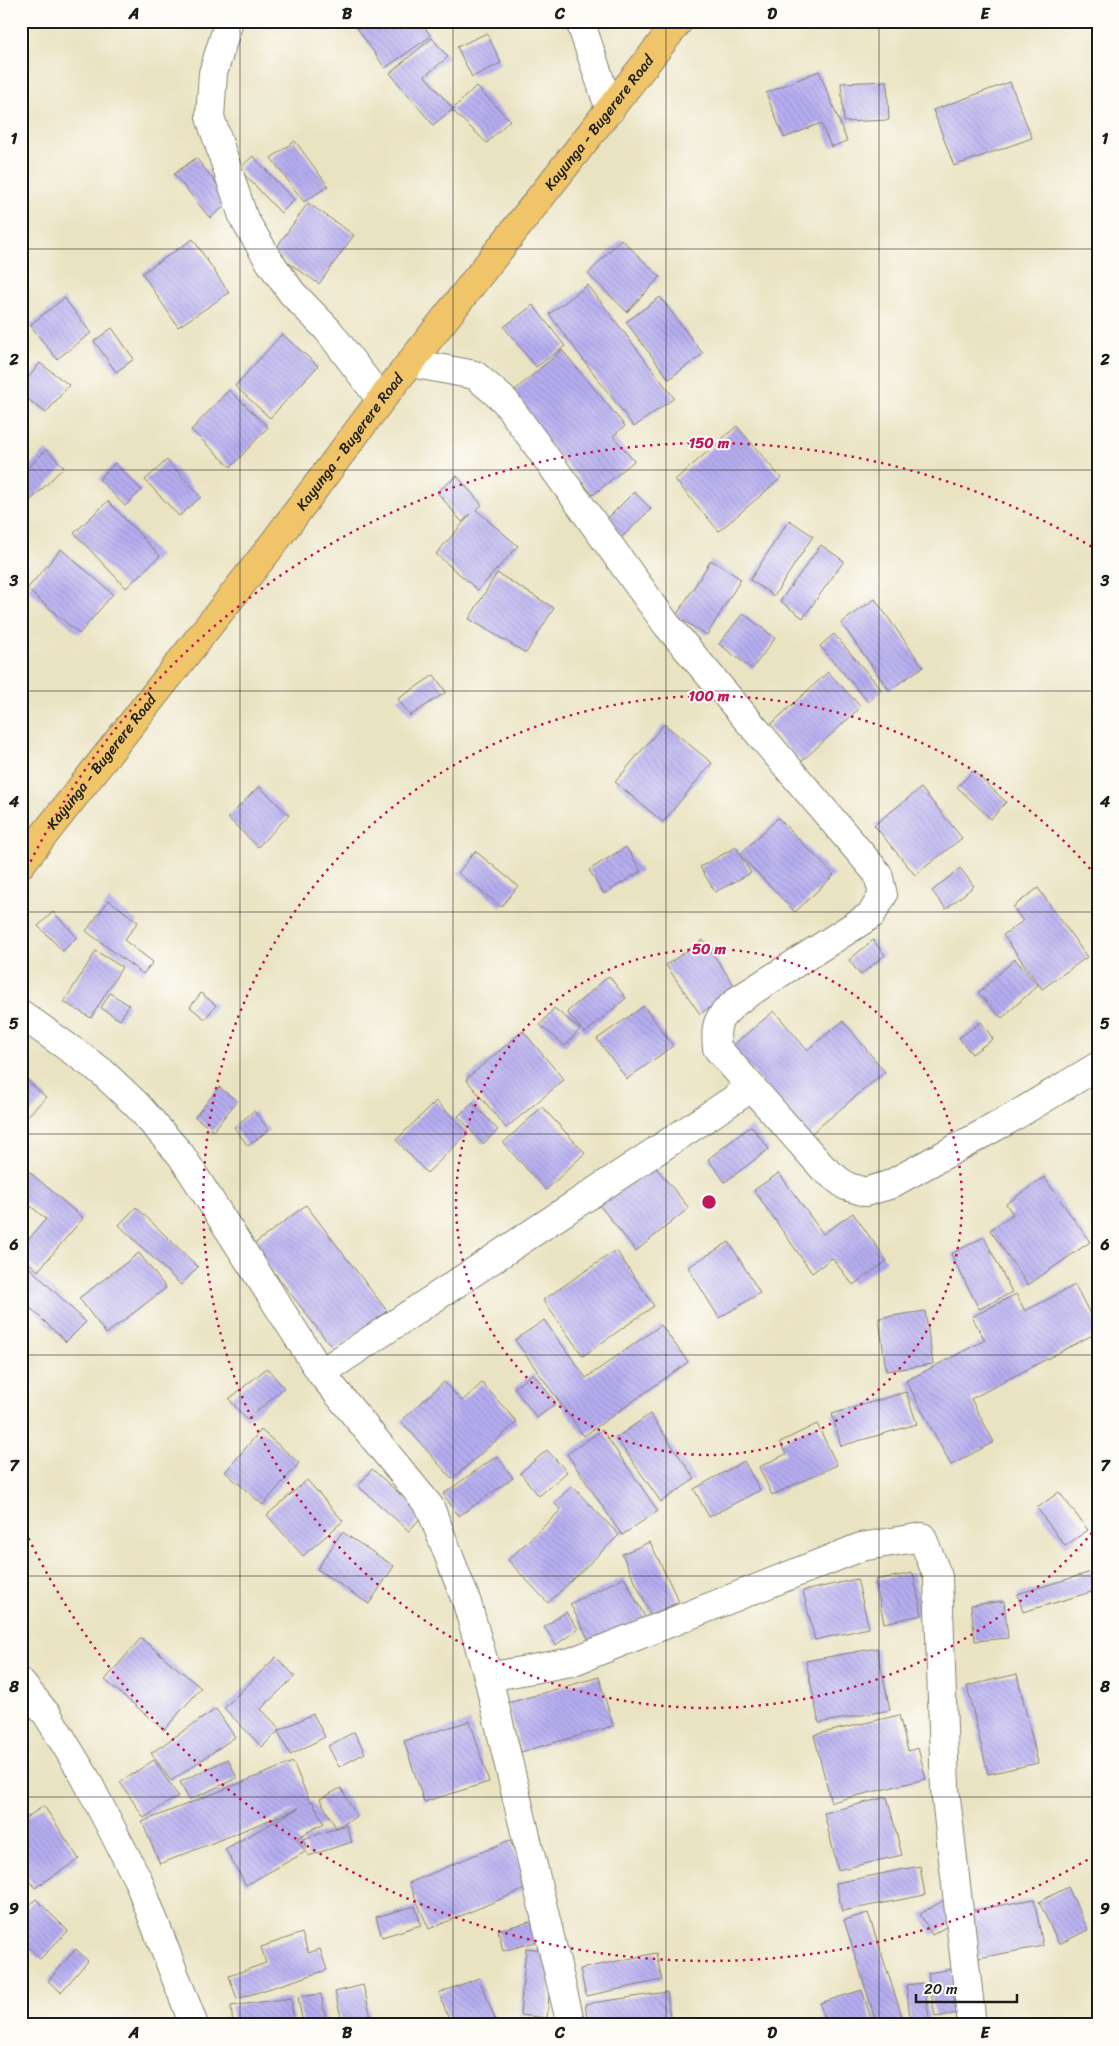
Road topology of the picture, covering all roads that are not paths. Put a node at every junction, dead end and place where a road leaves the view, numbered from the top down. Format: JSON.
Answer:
{"nodes":[{"id":1,"x":229,"y":21,"type":"edge"},
{"id":2,"x":580,"y":21,"type":"edge"},
{"id":3,"x":679,"y":21,"type":"edge"},
{"id":4,"x":610,"y":110,"type":"junction"},
{"id":5,"x":411,"y":363,"type":"junction"},
{"id":6,"x":381,"y":400,"type":"junction"},
{"id":7,"x":21,"y":864,"type":"edge"},
{"id":8,"x":21,"y":1014,"type":"edge"},
{"id":9,"x":1098,"y":1066,"type":"edge"},
{"id":10,"x":751,"y":1088,"type":"junction"},
{"id":11,"x":321,"y":1373,"type":"junction"},
{"id":12,"x":488,"y":1677,"type":"junction"},
{"id":13,"x":21,"y":1684,"type":"edge"},
{"id":14,"x":194,"y":2025,"type":"edge"},
{"id":15,"x":571,"y":2025,"type":"edge"},
{"id":16,"x":972,"y":2025,"type":"edge"}],
"edges":[{"from":1,"to":6,"type":"street"},
{"from":2,"to":4,"type":"street"},
{"from":3,"to":4,"type":"main road","name":"Kayunga - Bugerere Road"},
{"from":4,"to":5,"type":"main road","name":"Kayunga - Bugerere Road"},
{"from":5,"to":6,"type":"main road","name":"Kayunga - Bugerere Road"},
{"from":5,"to":10,"type":"street"},
{"from":6,"to":7,"type":"main road","name":"Kayunga - Bugerere Road"},
{"from":8,"to":11,"type":"street"},
{"from":9,"to":10,"type":"street"},
{"from":10,"to":11,"type":"street"},
{"from":11,"to":12,"type":"street"},
{"from":12,"to":15,"type":"street"},
{"from":12,"to":16,"type":"street"},
{"from":13,"to":14,"type":"street"}]}
